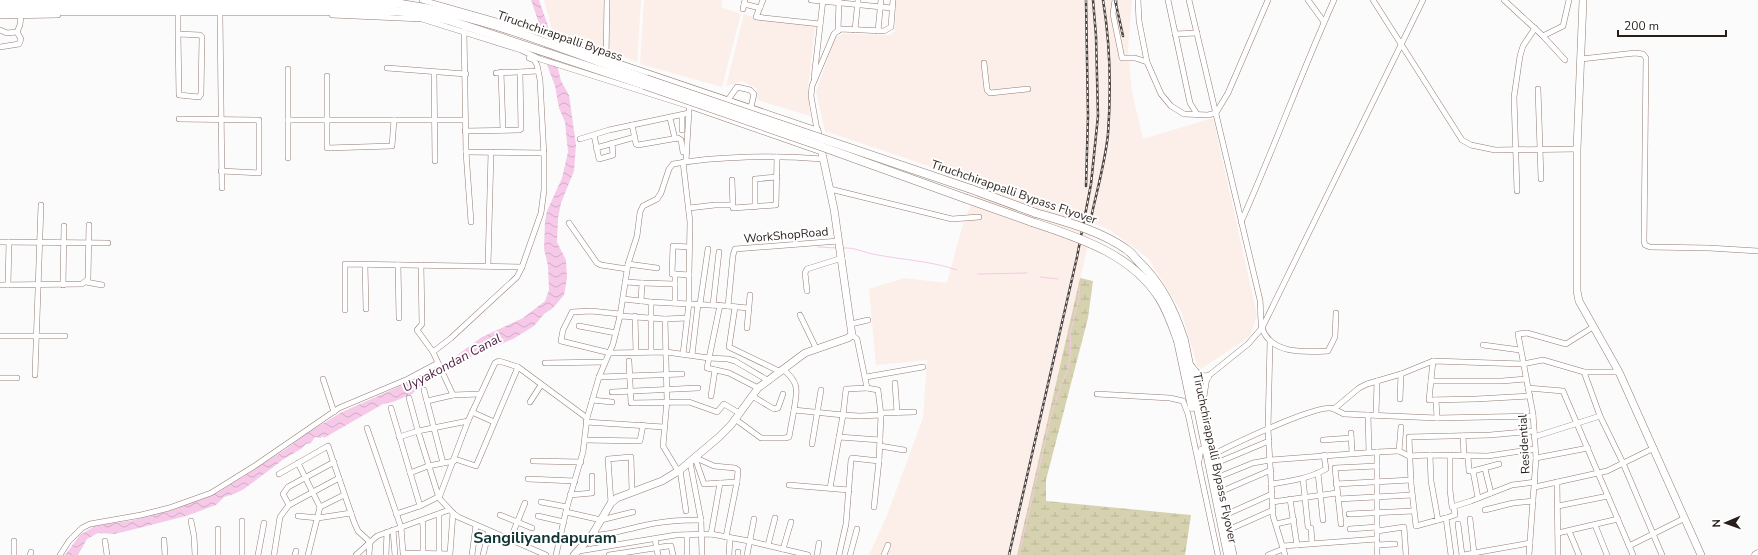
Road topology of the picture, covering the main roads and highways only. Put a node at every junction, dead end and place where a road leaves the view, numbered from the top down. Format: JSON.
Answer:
{"nodes":[{"id":1,"x":1582,"y":1,"type":"edge"},
{"id":2,"x":4,"y":3,"type":"edge"},
{"id":3,"x":0,"y":11,"type":"edge"},
{"id":4,"x":625,"y":75,"type":"junction"},
{"id":5,"x":645,"y":82,"type":"junction"},
{"id":6,"x":631,"y":85,"type":"joint"},
{"id":7,"x":817,"y":130,"type":"road end"},
{"id":8,"x":1181,"y":341,"type":"junction"},
{"id":9,"x":1190,"y":366,"type":"junction"},
{"id":10,"x":1208,"y":377,"type":"road end"},
{"id":11,"x":576,"y":553,"type":"edge"},
{"id":12,"x":1224,"y":555,"type":"edge"},
{"id":13,"x":1228,"y":555,"type":"edge"},
{"id":14,"x":1702,"y":555,"type":"edge"}],
"edges":[{"from":1,"to":14,"type":"main road"},
{"from":2,"to":4,"type":"highway","name":"Tiruchchirappalli Bypass"},
{"from":3,"to":4,"type":"highway","name":"Tiruchchirappalli Bypass"},
{"from":4,"to":5,"type":"highway","name":"Tiruchchirappalli Bypass Flyover"},
{"from":4,"to":6,"type":"highway","name":"Tiruchchirappalli Bypass"},
{"from":5,"to":6,"type":"highway","name":"Tiruchchirappalli Bypass Flyover"},
{"from":5,"to":8,"type":"highway","name":"Tiruchchirappalli Bypass Flyover","bridge":true},
{"from":7,"to":11,"type":"main road"},
{"from":8,"to":9,"type":"highway","name":"Tiruchchirappalli Bypass Flyover"},
{"from":8,"to":12,"type":"highway","name":"Tiruchchirappalli Bypass Flyover"},
{"from":9,"to":10,"type":"highway"},
{"from":9,"to":13,"type":"highway","name":"Tiruchchirappalli Bypass Flyover"}]}
